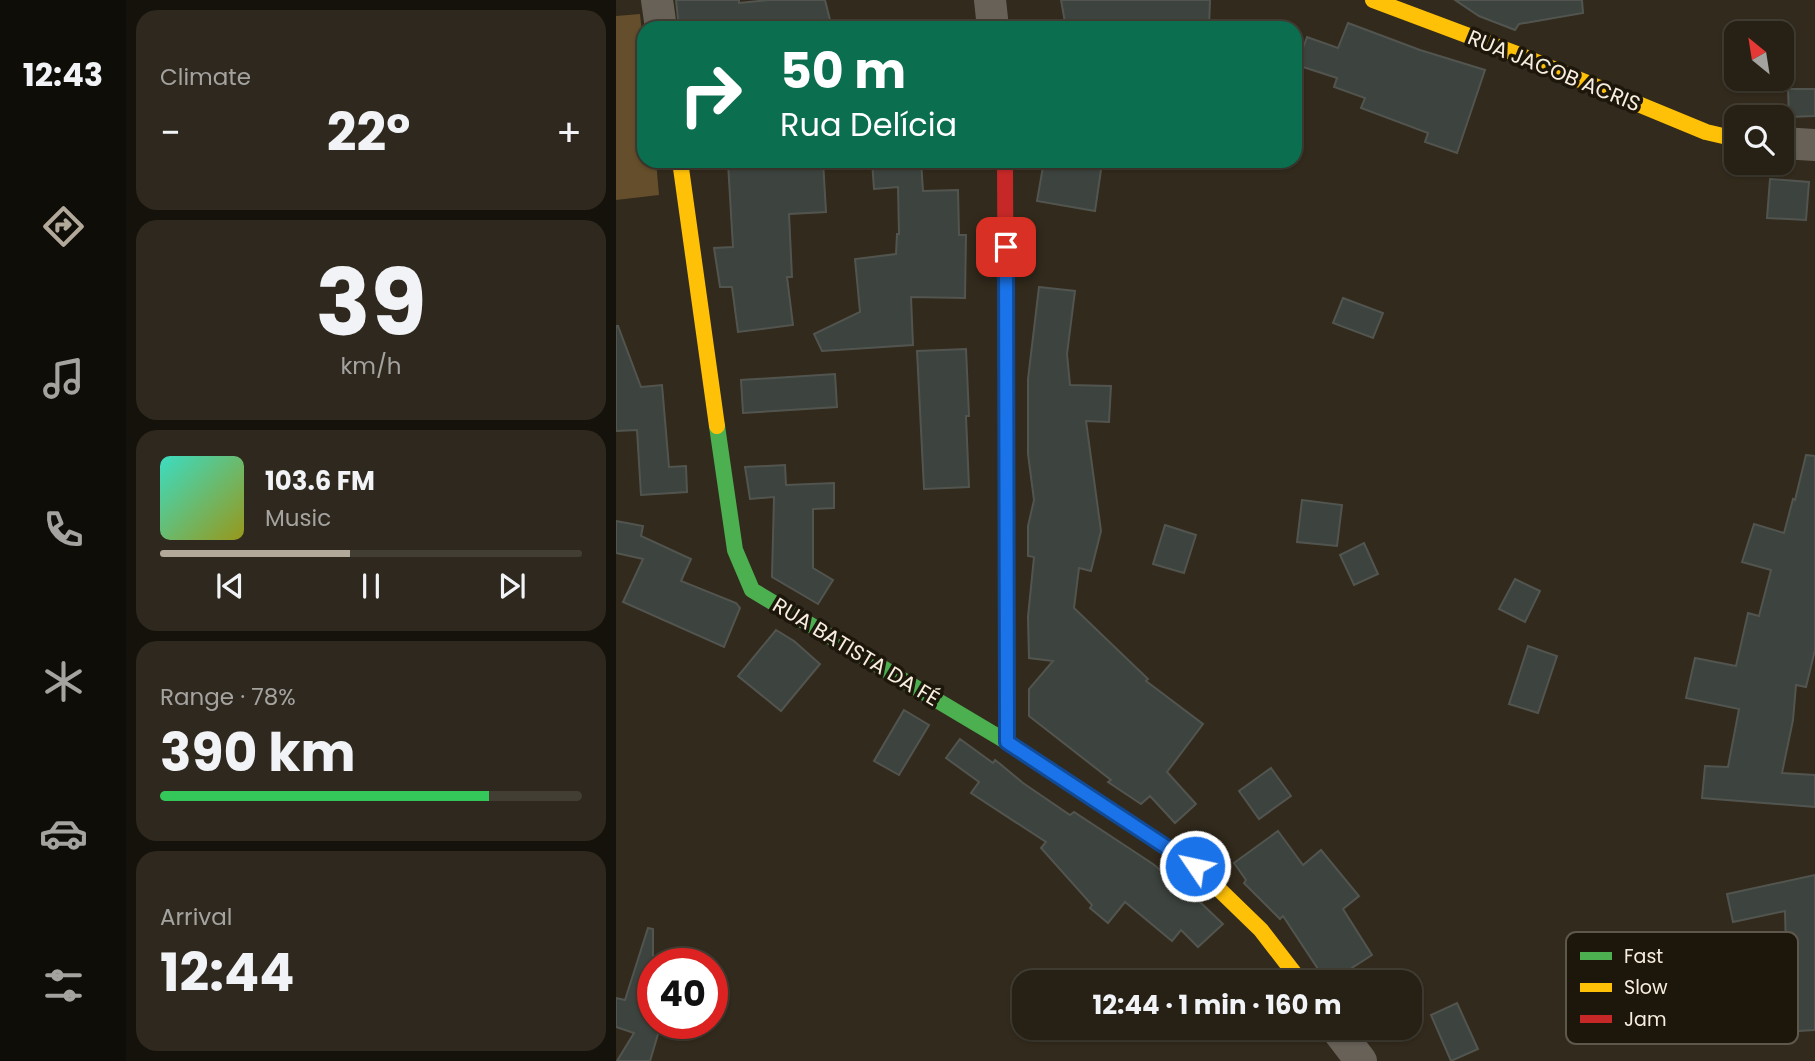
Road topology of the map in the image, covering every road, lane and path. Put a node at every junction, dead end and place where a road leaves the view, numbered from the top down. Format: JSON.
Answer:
{"nodes":[{"id":1,"x":657,"y":0,"type":"edge"},
{"id":2,"x":990,"y":0,"type":"edge"},
{"id":3,"x":1373,"y":0,"type":"edge"},
{"id":4,"x":660,"y":21,"type":"edge"},
{"id":5,"x":992,"y":21,"type":"edge"},
{"id":6,"x":1724,"y":136,"type":"edge"},
{"id":7,"x":1794,"y":144,"type":"edge"},
{"id":8,"x":1815,"y":145,"type":"edge"},
{"id":9,"x":681,"y":168,"type":"edge"},
{"id":10,"x":1005,"y":168,"type":"edge"},
{"id":11,"x":1007,"y":742,"type":"junction"},
{"id":12,"x":1292,"y":970,"type":"edge"},
{"id":13,"x":1345,"y":1040,"type":"edge"},
{"id":14,"x":1361,"y":1061,"type":"edge"}],
"edges":[{"from":1,"to":4,"type":"street"},
{"from":2,"to":5,"type":"street"},
{"from":3,"to":6,"type":"street","name":"RUA JACOB ACRIS"},
{"from":7,"to":8,"type":"street"},
{"from":9,"to":11,"type":"street","name":"RUA BATISTA DA FÉ"},
{"from":10,"to":11,"type":"street"},
{"from":11,"to":12,"type":"street","name":"RUA BATISTA DA FÉ"},
{"from":13,"to":14,"type":"street"}]}
